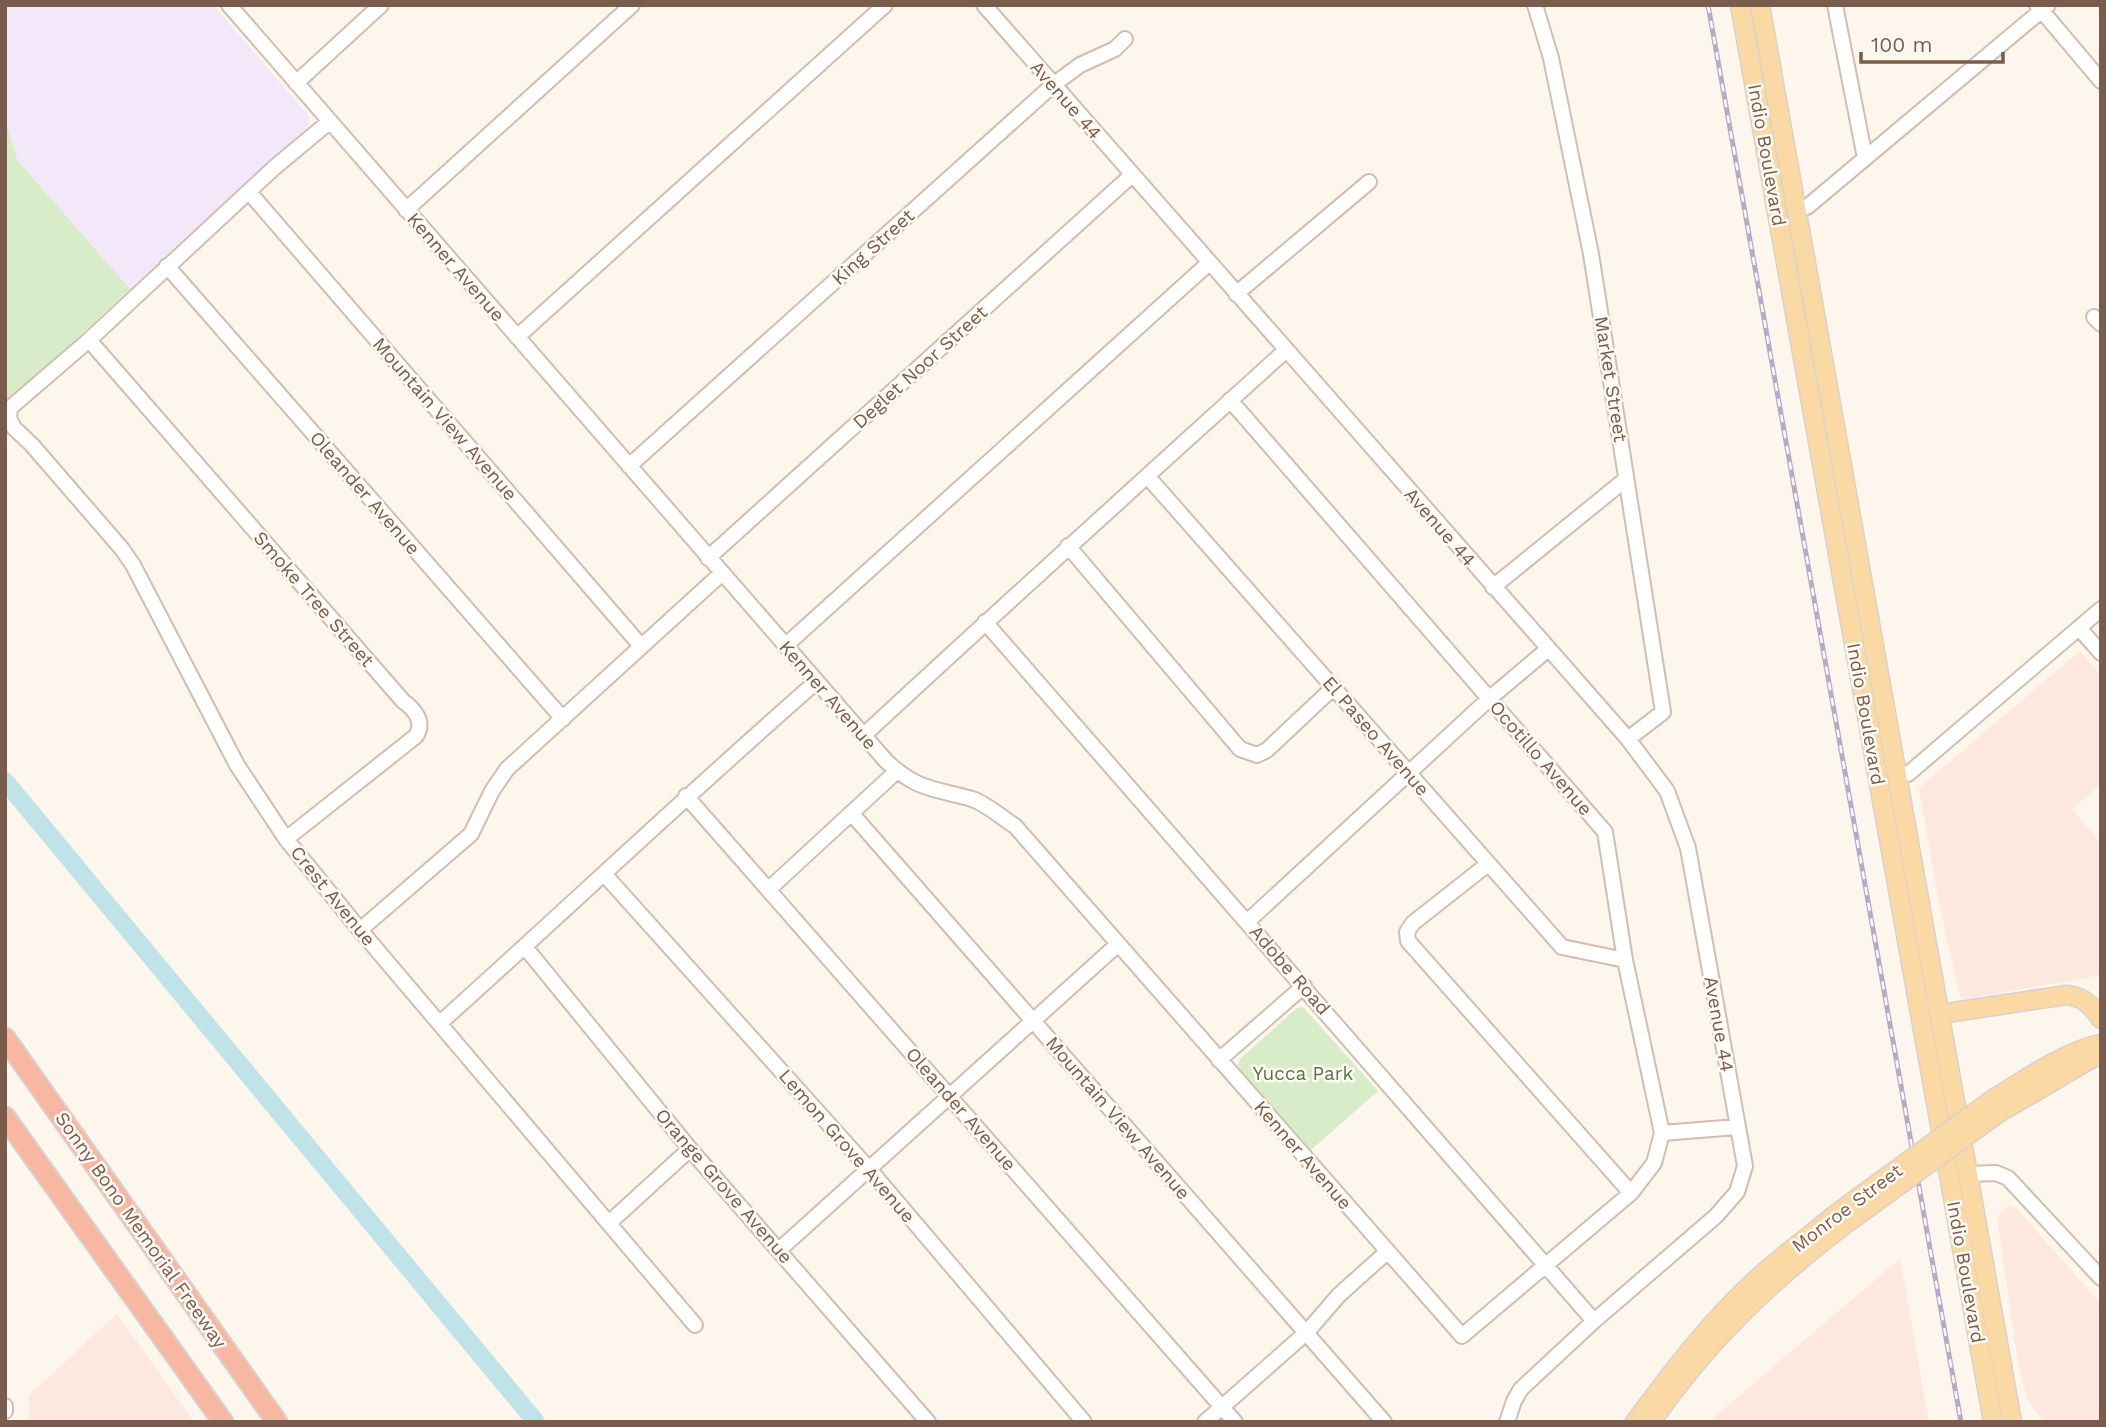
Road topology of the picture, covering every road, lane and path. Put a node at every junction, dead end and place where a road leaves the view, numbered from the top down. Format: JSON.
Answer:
{"nodes":[{"id":1,"x":229,"y":5,"type":"edge"},
{"id":2,"x":381,"y":5,"type":"edge"},
{"id":3,"x":632,"y":5,"type":"edge"},
{"id":4,"x":885,"y":5,"type":"edge"},
{"id":5,"x":984,"y":5,"type":"edge"},
{"id":6,"x":1535,"y":5,"type":"edge"},
{"id":7,"x":1760,"y":5,"type":"edge"},
{"id":8,"x":1835,"y":5,"type":"edge"},
{"id":9,"x":2042,"y":7,"type":"edge"},
{"id":10,"x":1744,"y":10,"type":"edge"},
{"id":11,"x":1125,"y":39,"type":"dead end"},
{"id":12,"x":2101,"y":81,"type":"edge"},
{"id":13,"x":296,"y":83,"type":"junction"},
{"id":14,"x":1053,"y":85,"type":"junction"},
{"id":15,"x":1760,"y":115,"type":"junction"},
{"id":16,"x":329,"y":122,"type":"junction"},
{"id":17,"x":1865,"y":158,"type":"junction"},
{"id":18,"x":1132,"y":175,"type":"junction"},
{"id":19,"x":1369,"y":182,"type":"dead end"},
{"id":20,"x":249,"y":192,"type":"junction"},
{"id":21,"x":1796,"y":208,"type":"junction"},
{"id":22,"x":405,"y":210,"type":"junction"},
{"id":23,"x":1782,"y":237,"type":"junction"},
{"id":24,"x":1209,"y":263,"type":"junction"},
{"id":25,"x":167,"y":267,"type":"junction"},
{"id":26,"x":1236,"y":294,"type":"junction"},
{"id":27,"x":517,"y":337,"type":"junction"},
{"id":28,"x":89,"y":340,"type":"junction"},
{"id":29,"x":1285,"y":351,"type":"junction"},
{"id":30,"x":1230,"y":400,"type":"junction"},
{"id":31,"x":629,"y":466,"type":"junction"},
{"id":32,"x":1148,"y":477,"type":"junction"},
{"id":33,"x":1626,"y":479,"type":"junction"},
{"id":34,"x":1068,"y":546,"type":"junction"},
{"id":35,"x":708,"y":558,"type":"junction"},
{"id":36,"x":721,"y":574,"type":"junction"},
{"id":37,"x":1493,"y":587,"type":"junction"},
{"id":38,"x":2101,"y":609,"type":"edge"},
{"id":39,"x":985,"y":622,"type":"junction"},
{"id":40,"x":2079,"y":628,"type":"junction"},
{"id":41,"x":641,"y":646,"type":"junction"},
{"id":42,"x":785,"y":646,"type":"junction"},
{"id":43,"x":1547,"y":650,"type":"junction"},
{"id":44,"x":2101,"y":653,"type":"edge"},
{"id":45,"x":816,"y":682,"type":"junction"},
{"id":46,"x":1861,"y":686,"type":"junction"},
{"id":47,"x":1334,"y":687,"type":"junction"},
{"id":48,"x":1490,"y":698,"type":"junction"},
{"id":49,"x":563,"y":719,"type":"junction"},
{"id":50,"x":863,"y":735,"type":"junction"},
{"id":51,"x":1628,"y":739,"type":"junction"},
{"id":52,"x":897,"y":771,"type":"junction"},
{"id":53,"x":1408,"y":773,"type":"junction"},
{"id":54,"x":1898,"y":776,"type":"junction"},
{"id":55,"x":686,"y":796,"type":"junction"},
{"id":56,"x":1884,"y":810,"type":"junction"},
{"id":57,"x":852,"y":814,"type":"junction"},
{"id":58,"x":286,"y":839,"type":"junction"},
{"id":59,"x":1488,"y":864,"type":"junction"},
{"id":60,"x":604,"y":875,"type":"junction"},
{"id":61,"x":769,"y":889,"type":"junction"},
{"id":62,"x":1903,"y":920,"type":"junction"},
{"id":63,"x":1248,"y":921,"type":"junction"},
{"id":64,"x":360,"y":930,"type":"junction"},
{"id":65,"x":1117,"y":945,"type":"junction"},
{"id":66,"x":525,"y":947,"type":"junction"},
{"id":67,"x":1625,"y":960,"type":"junction"},
{"id":68,"x":1304,"y":986,"type":"junction"},
{"id":69,"x":1940,"y":1014,"type":"junction"},
{"id":70,"x":2101,"y":1019,"type":"edge"},
{"id":71,"x":1033,"y":1021,"type":"junction"},
{"id":72,"x":440,"y":1023,"type":"junction"},
{"id":73,"x":5,"y":1038,"type":"edge"},
{"id":74,"x":2101,"y":1044,"type":"edge"},
{"id":75,"x":1926,"y":1045,"type":"junction"},
{"id":76,"x":2101,"y":1053,"type":"edge"},
{"id":77,"x":1219,"y":1060,"type":"junction"},
{"id":78,"x":950,"y":1096,"type":"junction"},
{"id":79,"x":1993,"y":1108,"type":"junction"},
{"id":80,"x":1957,"y":1110,"type":"junction"},
{"id":81,"x":5,"y":1116,"type":"edge"},
{"id":82,"x":1737,"y":1127,"type":"junction"},
{"id":83,"x":1662,"y":1133,"type":"junction"},
{"id":84,"x":690,"y":1149,"type":"junction"},
{"id":85,"x":869,"y":1169,"type":"junction"},
{"id":86,"x":1968,"y":1174,"type":"junction"},
{"id":87,"x":1631,"y":1193,"type":"junction"},
{"id":88,"x":1844,"y":1217,"type":"junction"},
{"id":89,"x":609,"y":1223,"type":"junction"},
{"id":90,"x":779,"y":1250,"type":"junction"},
{"id":91,"x":1387,"y":1252,"type":"junction"},
{"id":92,"x":1546,"y":1264,"type":"junction"},
{"id":93,"x":2101,"y":1278,"type":"edge"},
{"id":94,"x":1594,"y":1321,"type":"junction"},
{"id":95,"x":695,"y":1325,"type":"dead end"},
{"id":96,"x":1307,"y":1332,"type":"junction"},
{"id":97,"x":1462,"y":1336,"type":"joint"},
{"id":98,"x":1223,"y":1407,"type":"junction"},
{"id":99,"x":223,"y":1422,"type":"edge"},
{"id":100,"x":277,"y":1422,"type":"edge"},
{"id":101,"x":928,"y":1422,"type":"edge"},
{"id":102,"x":1084,"y":1422,"type":"edge"},
{"id":103,"x":1205,"y":1422,"type":"edge"},
{"id":104,"x":1236,"y":1422,"type":"edge"},
{"id":105,"x":1384,"y":1422,"type":"edge"},
{"id":106,"x":1507,"y":1422,"type":"edge"},
{"id":107,"x":1635,"y":1422,"type":"edge"},
{"id":108,"x":1651,"y":1422,"type":"edge"},
{"id":109,"x":1993,"y":1422,"type":"edge"},
{"id":110,"x":2012,"y":1422,"type":"edge"}],
"edges":[{"from":1,"to":13,"type":"street","name":"Kenner Avenue"},
{"from":2,"to":13,"type":"street"},
{"from":3,"to":22,"type":"street"},
{"from":4,"to":27,"type":"street"},
{"from":5,"to":14,"type":"street","name":"Avenue 44"},
{"from":6,"to":33,"type":"street","name":"Market Street"},
{"from":7,"to":21,"type":"main road","name":"Indio Boulevard"},
{"from":8,"to":17,"type":"street"},
{"from":9,"to":12,"type":"street"},
{"from":9,"to":17,"type":"street"},
{"from":10,"to":15,"type":"main road","name":"Indio Boulevard"},
{"from":11,"to":14,"type":"street","name":"King Street"},
{"from":13,"to":16,"type":"street","name":"Kenner Avenue"},
{"from":14,"to":18,"type":"street","name":"Avenue 44"},
{"from":14,"to":31,"type":"street","name":"King Street"},
{"from":15,"to":21,"type":"main road"},
{"from":15,"to":23,"type":"main road","name":"Indio Boulevard"},
{"from":16,"to":20,"type":"street"},
{"from":16,"to":22,"type":"street","name":"Kenner Avenue"},
{"from":17,"to":21,"type":"street"},
{"from":18,"to":24,"type":"street","name":"Avenue 44"},
{"from":18,"to":35,"type":"street","name":"Deglet Noor Street"},
{"from":19,"to":26,"type":"street"},
{"from":20,"to":25,"type":"street"},
{"from":20,"to":41,"type":"street","name":"Mountain View Avenue"},
{"from":21,"to":23,"type":"main road"},
{"from":21,"to":54,"type":"main road","name":"Indio Boulevard"},
{"from":22,"to":27,"type":"street","name":"Kenner Avenue"},
{"from":23,"to":46,"type":"main road","name":"Indio Boulevard"},
{"from":24,"to":26,"type":"street","name":"Avenue 44"},
{"from":24,"to":42,"type":"street"},
{"from":25,"to":28,"type":"street"},
{"from":25,"to":49,"type":"street","name":"Oleander Avenue"},
{"from":26,"to":29,"type":"street","name":"Avenue 44"},
{"from":27,"to":31,"type":"street","name":"Kenner Avenue"},
{"from":28,"to":58,"type":"street","name":"Crest Avenue"},
{"from":28,"to":58,"type":"street","name":"Smoke Tree Street"},
{"from":29,"to":30,"type":"street"},
{"from":29,"to":37,"type":"street","name":"Avenue 44"},
{"from":30,"to":32,"type":"street"},
{"from":30,"to":48,"type":"street","name":"Ocotillo Avenue"},
{"from":31,"to":35,"type":"street","name":"Kenner Avenue"},
{"from":32,"to":34,"type":"street"},
{"from":32,"to":47,"type":"street","name":"El Paseo Avenue"},
{"from":33,"to":37,"type":"street"},
{"from":33,"to":51,"type":"street","name":"Market Street"},
{"from":34,"to":39,"type":"street"},
{"from":34,"to":47,"type":"street"},
{"from":35,"to":36,"type":"street","name":"Kenner Avenue"},
{"from":36,"to":41,"type":"street"},
{"from":36,"to":42,"type":"street","name":"Kenner Avenue"},
{"from":37,"to":43,"type":"street","name":"Avenue 44"},
{"from":38,"to":40,"type":"street"},
{"from":39,"to":50,"type":"street"},
{"from":39,"to":63,"type":"street","name":"Adobe Road"},
{"from":40,"to":44,"type":"street"},
{"from":40,"to":54,"type":"street"},
{"from":41,"to":49,"type":"street"},
{"from":42,"to":45,"type":"street","name":"Kenner Avenue"},
{"from":43,"to":48,"type":"street"},
{"from":43,"to":51,"type":"street","name":"Avenue 44"},
{"from":45,"to":50,"type":"street","name":"Kenner Avenue"},
{"from":45,"to":55,"type":"street"},
{"from":46,"to":54,"type":"main road"},
{"from":46,"to":56,"type":"main road","name":"Indio Boulevard"},
{"from":47,"to":53,"type":"street","name":"El Paseo Avenue"},
{"from":48,"to":53,"type":"street"},
{"from":48,"to":67,"type":"street","name":"Ocotillo Avenue"},
{"from":49,"to":64,"type":"street"},
{"from":50,"to":52,"type":"street","name":"Kenner Avenue"},
{"from":51,"to":82,"type":"street","name":"Avenue 44"},
{"from":52,"to":57,"type":"street"},
{"from":52,"to":65,"type":"street","name":"Kenner Avenue"},
{"from":53,"to":59,"type":"street","name":"El Paseo Avenue"},
{"from":53,"to":63,"type":"street"},
{"from":54,"to":56,"type":"main road"},
{"from":54,"to":69,"type":"main road","name":"Indio Boulevard"},
{"from":55,"to":60,"type":"street"},
{"from":55,"to":61,"type":"street","name":"Oleander Avenue"},
{"from":56,"to":62,"type":"main road","name":"Indio Boulevard"},
{"from":57,"to":61,"type":"street"},
{"from":57,"to":71,"type":"street","name":"Mountain View Avenue"},
{"from":58,"to":64,"type":"street","name":"Crest Avenue"},
{"from":59,"to":67,"type":"street","name":"El Paseo Avenue"},
{"from":59,"to":87,"type":"street"},
{"from":60,"to":66,"type":"street"},
{"from":60,"to":85,"type":"street","name":"Lemon Grove Avenue"},
{"from":61,"to":78,"type":"street","name":"Oleander Avenue"},
{"from":62,"to":69,"type":"main road"},
{"from":62,"to":75,"type":"main road","name":"Indio Boulevard"},
{"from":63,"to":68,"type":"street","name":"Adobe Road"},
{"from":64,"to":72,"type":"street","name":"Crest Avenue"},
{"from":65,"to":71,"type":"street"},
{"from":65,"to":77,"type":"street","name":"Kenner Avenue"},
{"from":66,"to":72,"type":"street"},
{"from":66,"to":84,"type":"street","name":"Orange Grove Avenue"},
{"from":67,"to":83,"type":"street","name":"Ocotillo Avenue"},
{"from":68,"to":77,"type":"street"},
{"from":68,"to":92,"type":"street","name":"Adobe Road"},
{"from":69,"to":70,"type":"main road"},
{"from":69,"to":75,"type":"main road"},
{"from":69,"to":80,"type":"main road","name":"Indio Boulevard"},
{"from":71,"to":78,"type":"street"},
{"from":71,"to":96,"type":"street","name":"Mountain View Avenue"},
{"from":72,"to":89,"type":"street","name":"Crest Avenue"},
{"from":73,"to":100,"type":"highway","name":"Sonny Bono Memorial Freeway"},
{"from":74,"to":79,"type":"main road","name":"Monroe Street"},
{"from":75,"to":80,"type":"main road"},
{"from":75,"to":109,"type":"main road","name":"Indio Boulevard"},
{"from":76,"to":79,"type":"main road","name":"Monroe Street"},
{"from":77,"to":91,"type":"street","name":"Kenner Avenue"},
{"from":78,"to":85,"type":"street"},
{"from":78,"to":98,"type":"street","name":"Oleander Avenue"},
{"from":79,"to":88,"type":"main road","name":"Monroe Street","bridge":true},
{"from":80,"to":86,"type":"main road","name":"Indio Boulevard"},
{"from":81,"to":99,"type":"highway"},
{"from":82,"to":83,"type":"street"},
{"from":82,"to":94,"type":"street","name":"Avenue 44"},
{"from":83,"to":87,"type":"street","name":"Ocotillo Avenue"},
{"from":84,"to":89,"type":"street"},
{"from":84,"to":90,"type":"street","name":"Orange Grove Avenue"},
{"from":85,"to":90,"type":"street"},
{"from":85,"to":102,"type":"street","name":"Lemon Grove Avenue"},
{"from":86,"to":93,"type":"street"},
{"from":86,"to":110,"type":"main road","name":"Indio Boulevard"},
{"from":87,"to":92,"type":"street","name":"Ocotillo Avenue"},
{"from":88,"to":107,"type":"main road","name":"Monroe Street"},
{"from":88,"to":108,"type":"main road","name":"Monroe Street"},
{"from":89,"to":95,"type":"street","name":"Crest Avenue"},
{"from":90,"to":101,"type":"street","name":"Orange Grove Avenue"},
{"from":91,"to":96,"type":"street"},
{"from":91,"to":97,"type":"street","name":"Kenner Avenue"},
{"from":92,"to":94,"type":"street","name":"Adobe Road"},
{"from":92,"to":97,"type":"street","name":"Ocotillo Avenue"},
{"from":94,"to":106,"type":"street","name":"Avenue 44"},
{"from":96,"to":98,"type":"street"},
{"from":96,"to":105,"type":"street","name":"Mountain View Avenue"},
{"from":98,"to":103,"type":"street"},
{"from":98,"to":104,"type":"street","name":"Oleander Avenue"}]}
